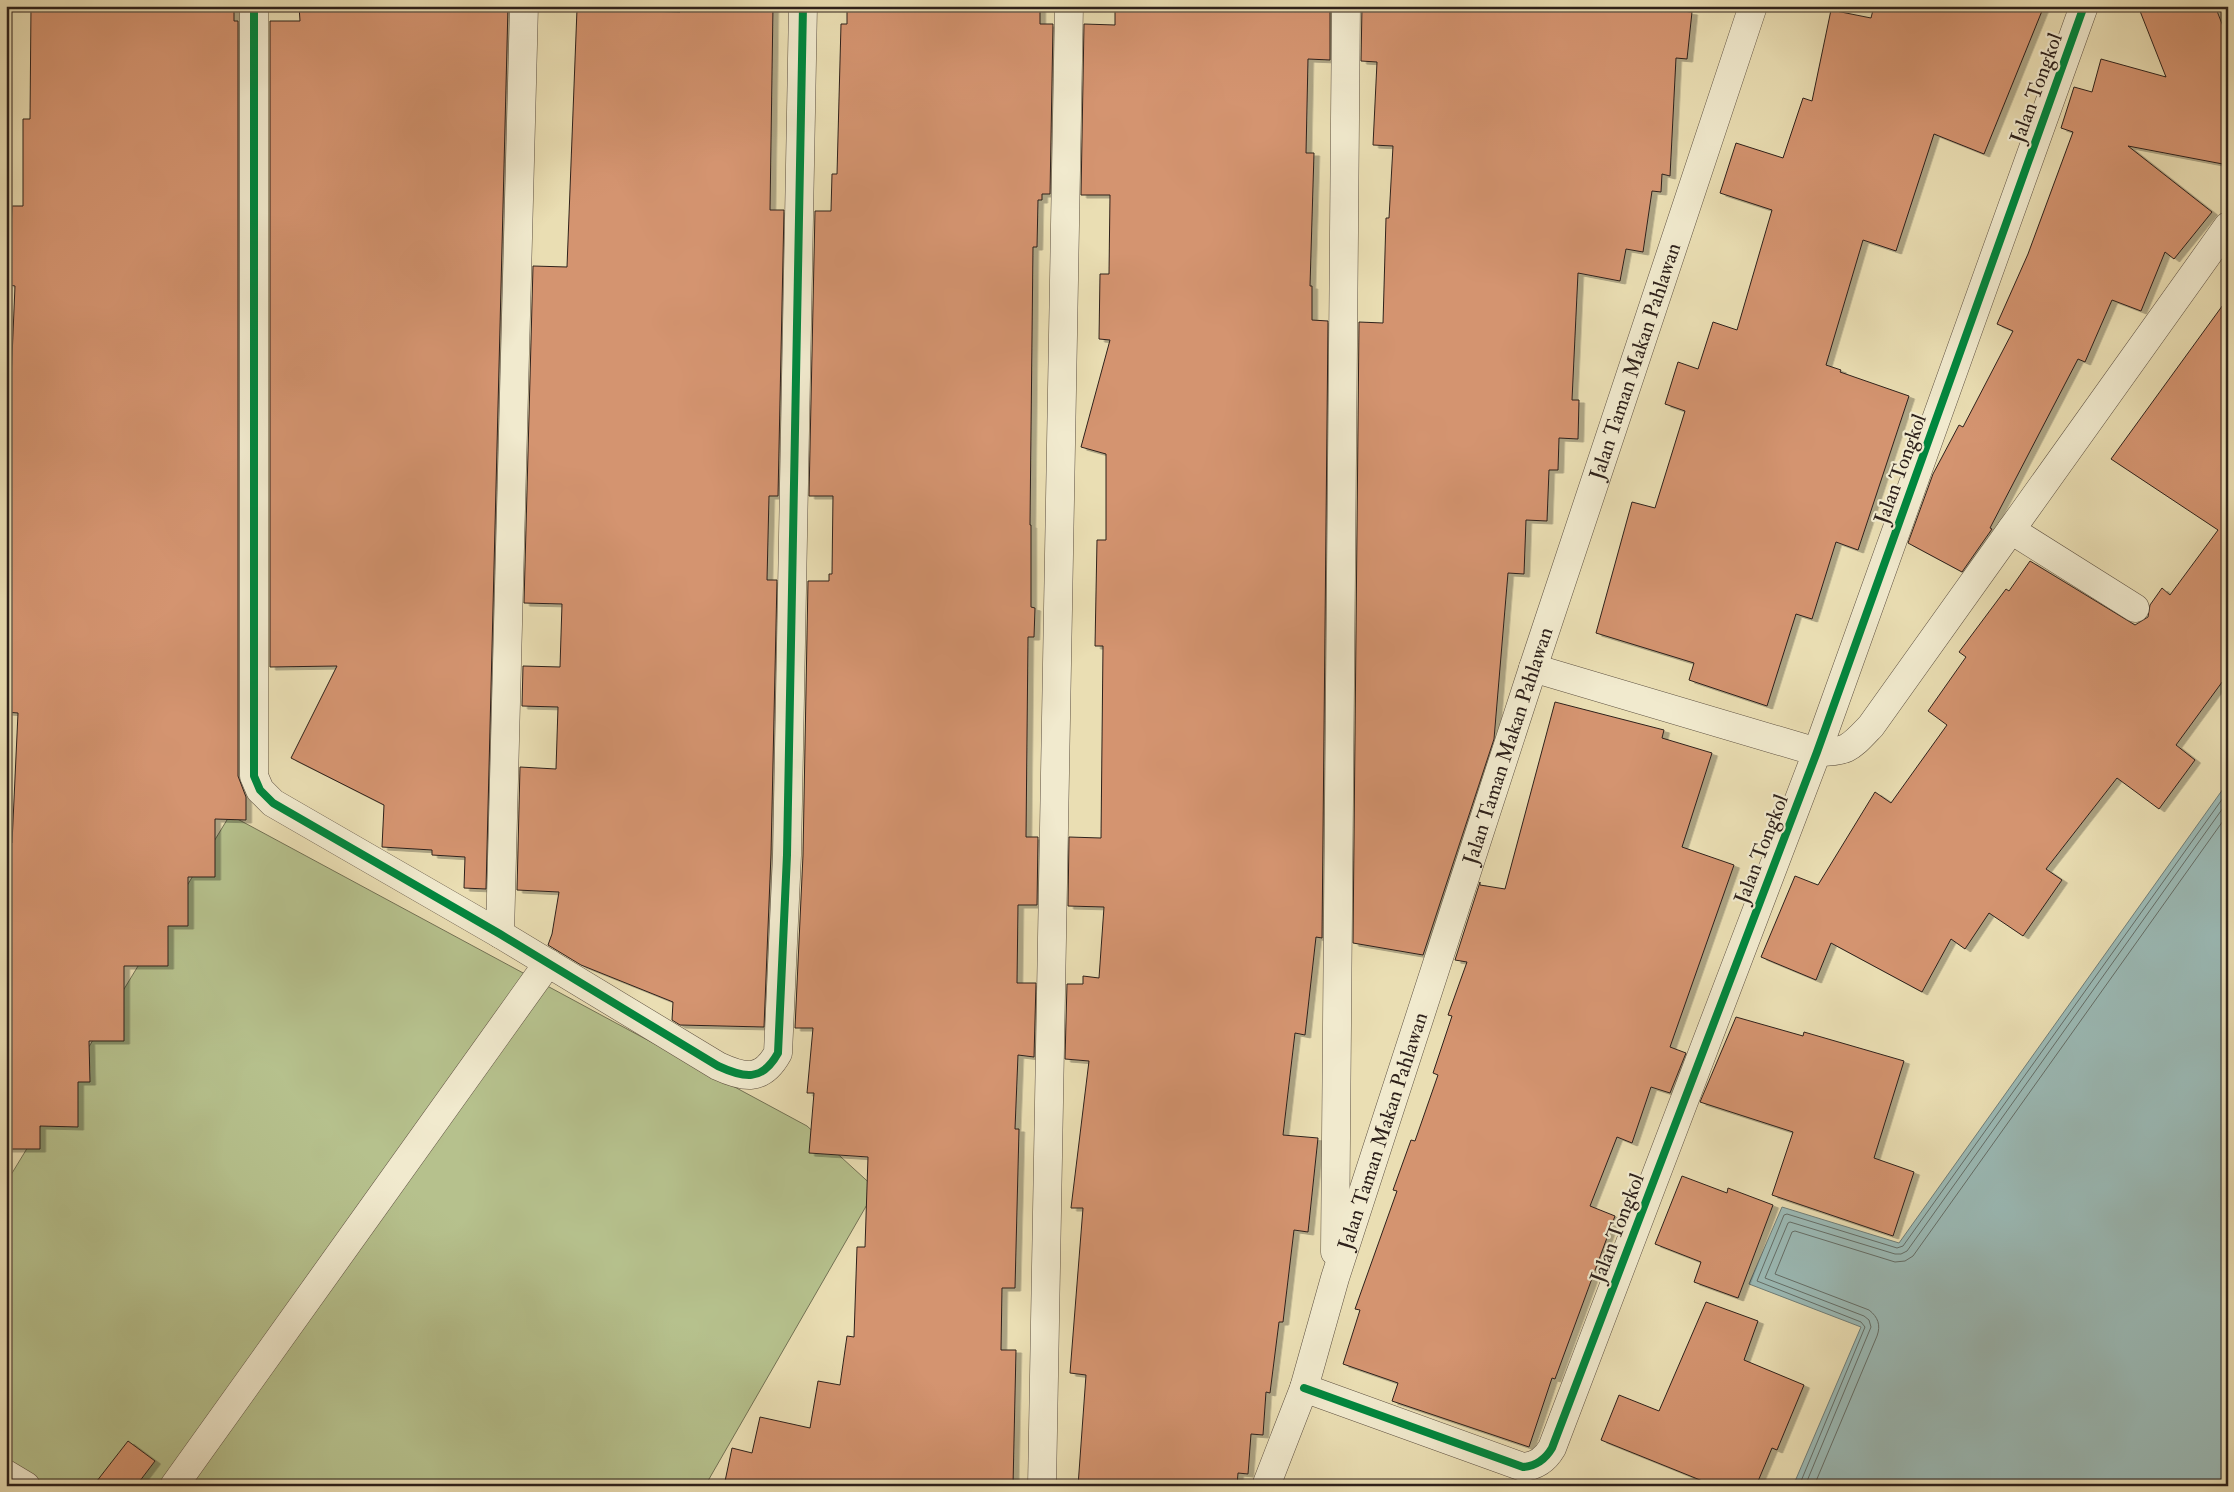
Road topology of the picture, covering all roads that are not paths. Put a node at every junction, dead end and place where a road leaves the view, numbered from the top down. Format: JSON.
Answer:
{"nodes":[{"id":1,"x":254,"y":6,"type":"edge"},
{"id":2,"x":524,"y":6,"type":"edge"},
{"id":3,"x":803,"y":6,"type":"edge"},
{"id":4,"x":1069,"y":6,"type":"edge"},
{"id":5,"x":1346,"y":6,"type":"edge"},
{"id":6,"x":1753,"y":6,"type":"edge"},
{"id":7,"x":2084,"y":6,"type":"edge"},
{"id":8,"x":2228,"y":226,"type":"edge"},
{"id":9,"x":2011,"y":530,"type":"junction"},
{"id":10,"x":2135,"y":608,"type":"dead end"},
{"id":11,"x":1533,"y":668,"type":"junction"},
{"id":12,"x":1817,"y":752,"type":"junction"},
{"id":13,"x":500,"y":934,"type":"junction"},
{"id":14,"x":548,"y":962,"type":"junction"},
{"id":15,"x":1335,"y":1278,"type":"junction"},
{"id":16,"x":1304,"y":1388,"type":"junction"},
{"id":17,"x":6,"y":1474,"type":"edge"},
{"id":18,"x":26,"y":1486,"type":"edge"},
{"id":19,"x":174,"y":1486,"type":"edge"},
{"id":20,"x":1042,"y":1486,"type":"edge"},
{"id":21,"x":1266,"y":1486,"type":"edge"}],
"edges":[{"from":1,"to":13,"type":"street"},
{"from":2,"to":13,"type":"street"},
{"from":3,"to":14,"type":"street"},
{"from":4,"to":20,"type":"street"},
{"from":5,"to":15,"type":"street"},
{"from":6,"to":11,"type":"street","name":"Jalan Taman Makan Pahlawan"},
{"from":7,"to":12,"type":"street","name":"Jalan Tongkol"},
{"from":8,"to":9,"type":"street"},
{"from":9,"to":10,"type":"street"},
{"from":9,"to":12,"type":"street"},
{"from":11,"to":12,"type":"street"},
{"from":11,"to":15,"type":"street","name":"Jalan Taman Makan Pahlawan"},
{"from":12,"to":16,"type":"street","name":"Jalan Tongkol"},
{"from":13,"to":14,"type":"street"},
{"from":14,"to":19,"type":"street"},
{"from":15,"to":16,"type":"street","name":"Jalan Taman Makan Pahlawan"},
{"from":16,"to":21,"type":"street","name":"Jalan Taman Makan Pahlawan"},
{"from":17,"to":18,"type":"street"}]}
